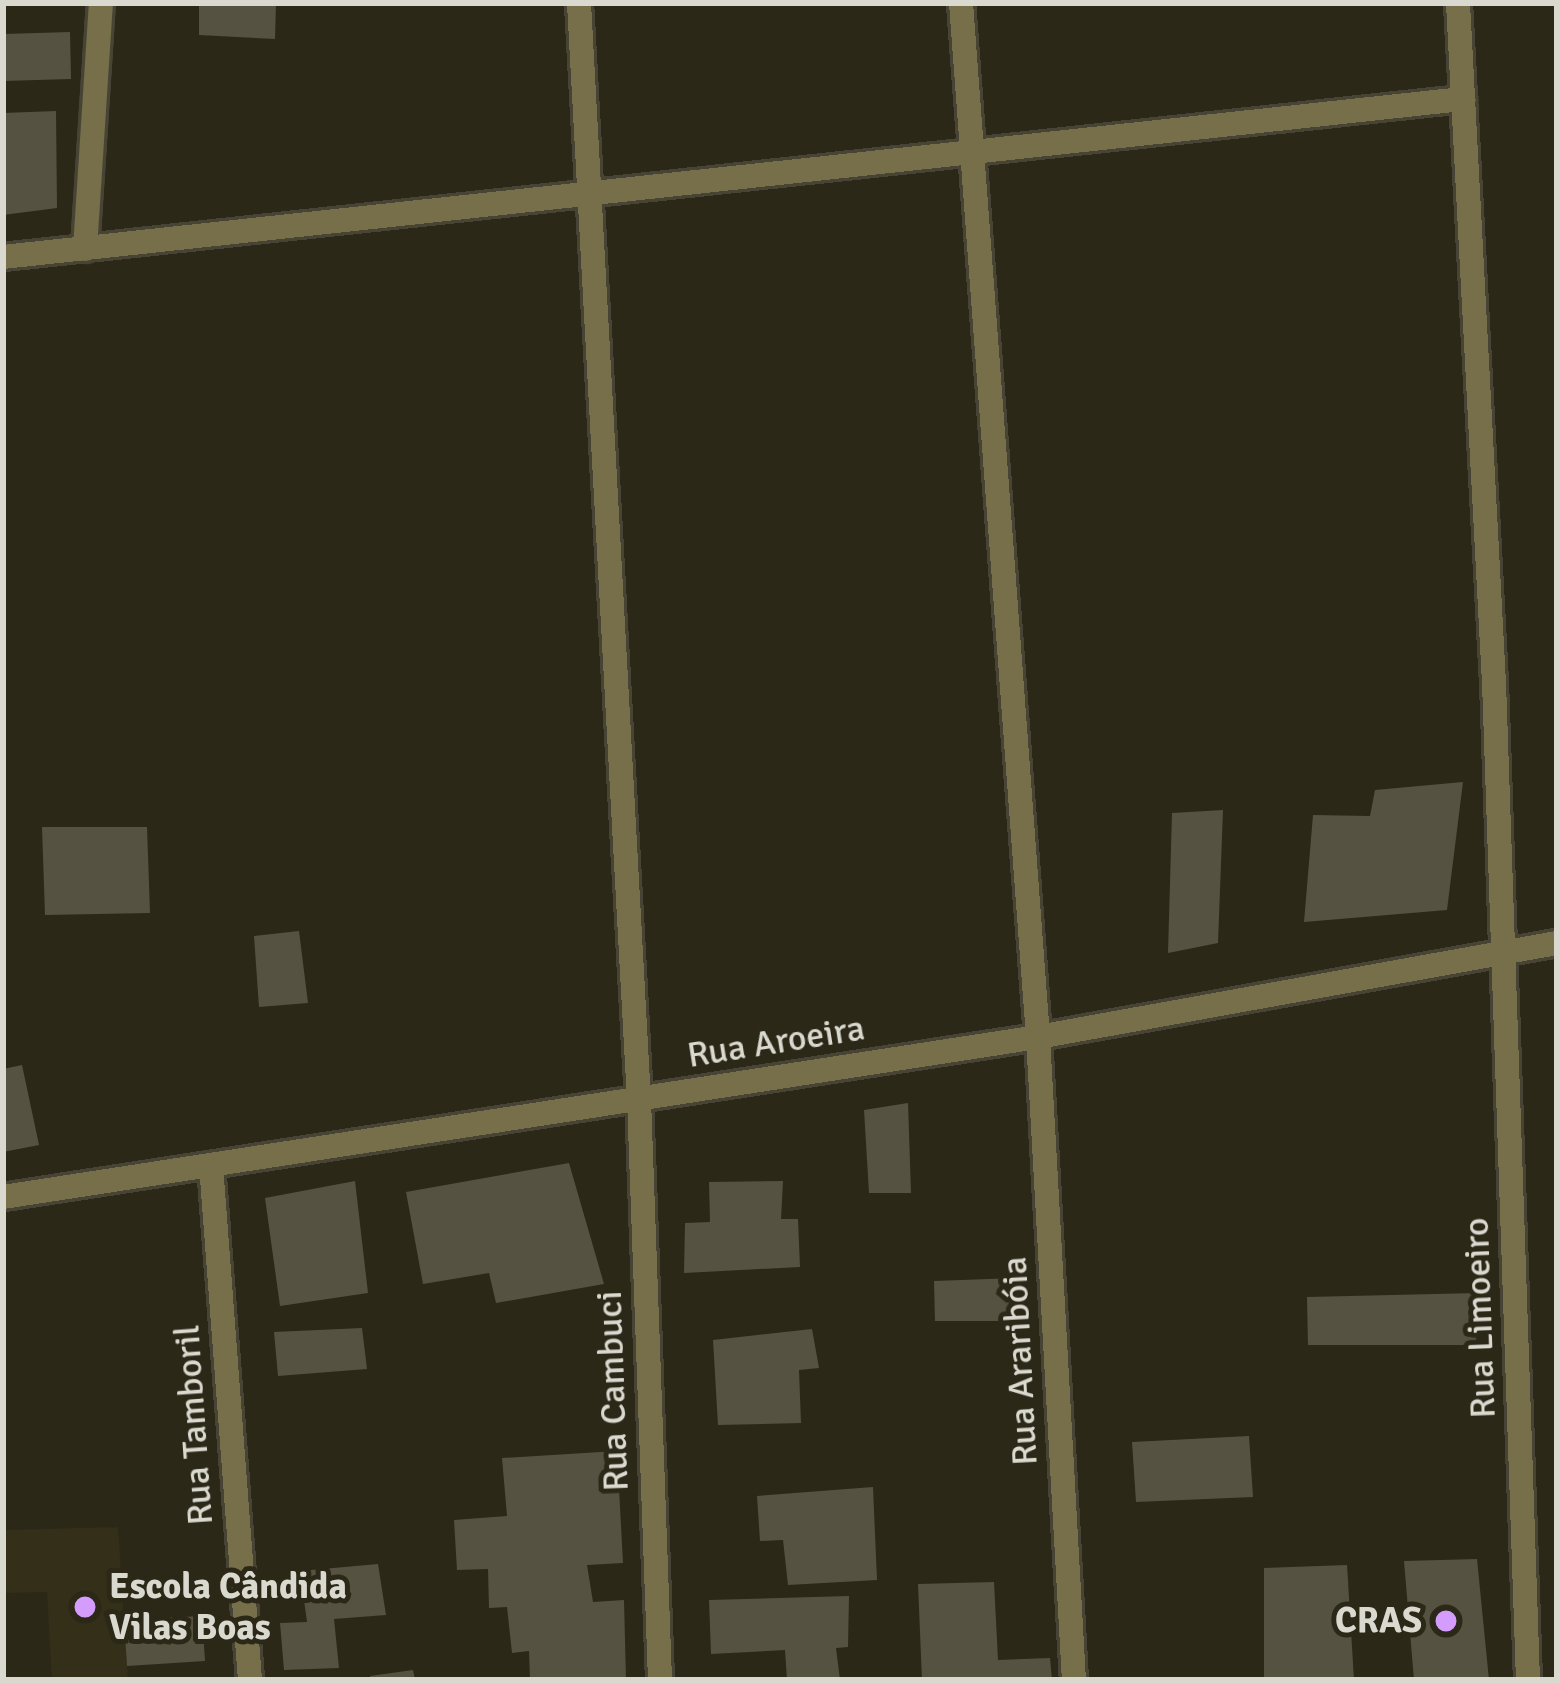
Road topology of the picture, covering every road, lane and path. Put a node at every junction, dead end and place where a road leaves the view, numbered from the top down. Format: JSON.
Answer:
{"nodes":[{"id":1,"x":101,"y":3,"type":"edge"},
{"id":2,"x":579,"y":3,"type":"edge"},
{"id":3,"x":961,"y":3,"type":"edge"},
{"id":4,"x":1458,"y":3,"type":"edge"},
{"id":5,"x":1463,"y":99,"type":"junction"},
{"id":6,"x":975,"y":153,"type":"junction"},
{"id":7,"x":595,"y":194,"type":"junction"},
{"id":8,"x":85,"y":249,"type":"junction"},
{"id":9,"x":3,"y":257,"type":"edge"},
{"id":10,"x":1557,"y":944,"type":"edge"},
{"id":11,"x":1504,"y":953,"type":"junction"},
{"id":12,"x":1038,"y":1037,"type":"junction"},
{"id":13,"x":638,"y":1099,"type":"junction"},
{"id":14,"x":211,"y":1165,"type":"junction"},
{"id":15,"x":3,"y":1197,"type":"edge"},
{"id":16,"x":250,"y":1680,"type":"edge"},
{"id":17,"x":660,"y":1680,"type":"edge"},
{"id":18,"x":1074,"y":1680,"type":"edge"},
{"id":19,"x":1528,"y":1680,"type":"edge"}],
"edges":[{"from":1,"to":8,"type":"street"},
{"from":2,"to":7,"type":"street","name":"Rua Cambuci"},
{"from":3,"to":6,"type":"street","name":"Rua Araribóia"},
{"from":4,"to":5,"type":"street","name":"Rua Limoeiro"},
{"from":5,"to":6,"type":"street"},
{"from":5,"to":11,"type":"street","name":"Rua Limoeiro"},
{"from":6,"to":7,"type":"street"},
{"from":6,"to":12,"type":"street","name":"Rua Araribóia"},
{"from":7,"to":8,"type":"street"},
{"from":7,"to":13,"type":"street","name":"Rua Cambuci"},
{"from":8,"to":9,"type":"street"},
{"from":10,"to":11,"type":"street","name":"Rua Aroeira"},
{"from":11,"to":12,"type":"street","name":"Rua Aroeira"},
{"from":11,"to":19,"type":"street","name":"Rua Limoeiro"},
{"from":12,"to":13,"type":"street","name":"Rua Aroeira"},
{"from":12,"to":18,"type":"street","name":"Rua Araribóia"},
{"from":13,"to":14,"type":"street","name":"Rua Aroeira"},
{"from":13,"to":17,"type":"street","name":"Rua Cambuci"},
{"from":14,"to":15,"type":"street","name":"Rua Aroeira"},
{"from":14,"to":16,"type":"street","name":"Rua Tamboril"}]}
